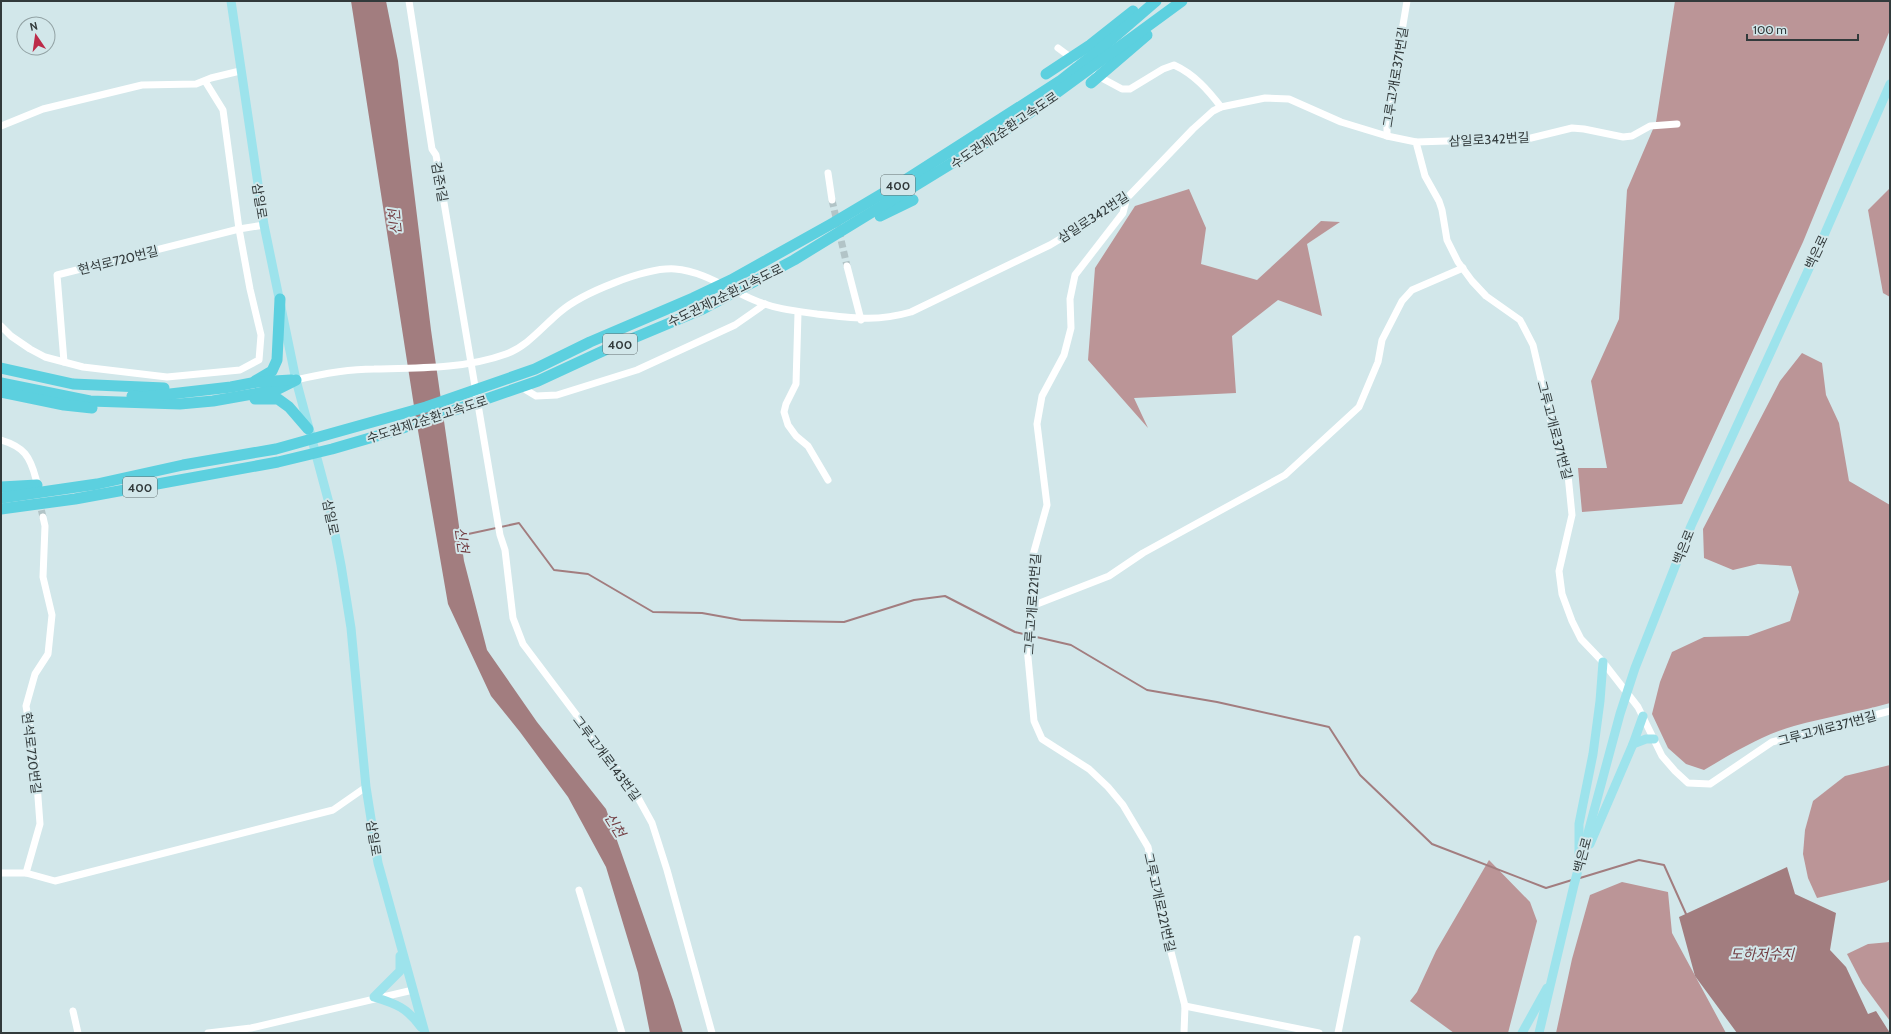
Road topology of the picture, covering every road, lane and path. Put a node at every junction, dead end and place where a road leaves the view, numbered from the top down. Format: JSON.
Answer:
{"nodes":[{"id":1,"x":231,"y":1,"type":"edge"},
{"id":2,"x":409,"y":1,"type":"edge"},
{"id":3,"x":1147,"y":1,"type":"edge"},
{"id":4,"x":1156,"y":1,"type":"edge"},
{"id":5,"x":1182,"y":1,"type":"edge"},
{"id":6,"x":1187,"y":1,"type":"edge"},
{"id":7,"x":1407,"y":1,"type":"edge"},
{"id":8,"x":1058,"y":48,"type":"dead end"},
{"id":9,"x":1094,"y":48,"type":"junction"},
{"id":10,"x":240,"y":71,"type":"junction"},
{"id":11,"x":1046,"y":74,"type":"dead end"},
{"id":12,"x":205,"y":80,"type":"junction"},
{"id":13,"x":1091,"y":82,"type":"dead end"},
{"id":14,"x":1062,"y":84,"type":"junction"},
{"id":15,"x":1890,"y":84,"type":"edge"},
{"id":16,"x":1221,"y":107,"type":"junction"},
{"id":17,"x":1677,"y":124,"type":"dead end"},
{"id":18,"x":1,"y":126,"type":"edge"},
{"id":19,"x":1387,"y":136,"type":"junction"},
{"id":20,"x":1416,"y":142,"type":"junction"},
{"id":21,"x":929,"y":159,"type":"dead end"},
{"id":22,"x":828,"y":173,"type":"dead end"},
{"id":23,"x":1127,"y":197,"type":"junction"},
{"id":24,"x":832,"y":200,"type":"tunnel mouth"},
{"id":25,"x":913,"y":200,"type":"dead end"},
{"id":26,"x":833,"y":223,"type":"junction"},
{"id":27,"x":264,"y":225,"type":"junction"},
{"id":28,"x":239,"y":229,"type":"junction"},
{"id":29,"x":794,"y":260,"type":"junction"},
{"id":30,"x":847,"y":266,"type":"tunnel mouth"},
{"id":31,"x":1462,"y":268,"type":"junction"},
{"id":32,"x":280,"y":299,"type":"junction"},
{"id":33,"x":765,"y":304,"type":"junction"},
{"id":34,"x":798,"y":313,"type":"junction"},
{"id":35,"x":861,"y":320,"type":"junction"},
{"id":36,"x":1,"y":326,"type":"edge"},
{"id":37,"x":64,"y":362,"type":"junction"},
{"id":38,"x":469,"y":364,"type":"junction"},
{"id":39,"x":1,"y":368,"type":"edge"},
{"id":40,"x":1,"y":376,"type":"edge"},
{"id":41,"x":296,"y":380,"type":"junction"},
{"id":42,"x":1,"y":383,"type":"edge"},
{"id":43,"x":231,"y":387,"type":"junction"},
{"id":44,"x":204,"y":390,"type":"junction"},
{"id":45,"x":526,"y":390,"type":"dead end"},
{"id":46,"x":1,"y":392,"type":"edge"},
{"id":47,"x":213,"y":401,"type":"junction"},
{"id":48,"x":154,"y":404,"type":"junction"},
{"id":49,"x":308,"y":429,"type":"junction"},
{"id":50,"x":1,"y":440,"type":"edge"},
{"id":51,"x":182,"y":465,"type":"junction"},
{"id":52,"x":36,"y":478,"type":"dead end"},
{"id":53,"x":828,"y":480,"type":"dead end"},
{"id":54,"x":1,"y":487,"type":"edge"},
{"id":55,"x":1,"y":498,"type":"edge"},
{"id":56,"x":1,"y":509,"type":"edge"},
{"id":57,"x":498,"y":515,"type":"joint"},
{"id":58,"x":43,"y":517,"type":"tunnel mouth"},
{"id":59,"x":1032,"y":606,"type":"junction"},
{"id":60,"x":1603,"y":662,"type":"junction"},
{"id":61,"x":1890,"y":711,"type":"edge"},
{"id":62,"x":1642,"y":716,"type":"junction"},
{"id":63,"x":1654,"y":739,"type":"junction"},
{"id":64,"x":1633,"y":744,"type":"junction"},
{"id":65,"x":366,"y":787,"type":"junction"},
{"id":66,"x":1578,"y":870,"type":"junction"},
{"id":67,"x":1,"y":873,"type":"edge"},
{"id":68,"x":26,"y":873,"type":"junction"},
{"id":69,"x":580,"y":890,"type":"dead end"},
{"id":70,"x":1357,"y":939,"type":"dead end"},
{"id":71,"x":400,"y":940,"type":"junction"},
{"id":72,"x":1552,"y":978,"type":"junction"},
{"id":73,"x":413,"y":990,"type":"junction"},
{"id":74,"x":374,"y":997,"type":"junction"},
{"id":75,"x":1185,"y":1006,"type":"junction"},
{"id":76,"x":73,"y":1010,"type":"dead end"},
{"id":77,"x":425,"y":1032,"type":"edge"},
{"id":78,"x":78,"y":1033,"type":"edge"},
{"id":79,"x":208,"y":1033,"type":"edge"},
{"id":80,"x":622,"y":1033,"type":"edge"},
{"id":81,"x":712,"y":1033,"type":"edge"},
{"id":82,"x":1184,"y":1033,"type":"edge"},
{"id":83,"x":1319,"y":1033,"type":"edge"},
{"id":84,"x":1338,"y":1033,"type":"edge"},
{"id":85,"x":1522,"y":1033,"type":"edge"},
{"id":86,"x":1539,"y":1033,"type":"edge"}],
"edges":[{"from":1,"to":10,"type":"main road","name":"삼일로"},
{"from":2,"to":38,"type":"street","name":"검준1길"},
{"from":3,"to":9,"type":"highway"},
{"from":4,"to":9,"type":"highway","name":"수도권제2순환고속도로","number":"400"},
{"from":5,"to":14,"type":"highway","name":"수도권제2순환고속도로","number":"400"},
{"from":6,"to":13,"type":"highway"},
{"from":7,"to":19,"type":"street","name":"그루고개로371번길"},
{"from":8,"to":16,"type":"street"},
{"from":9,"to":11,"type":"highway"},
{"from":9,"to":14,"type":"highway","name":"수도권제2순환고속도로","number":"400"},
{"from":10,"to":12,"type":"street"},
{"from":10,"to":27,"type":"main road","name":"삼일로"},
{"from":12,"to":18,"type":"street"},
{"from":12,"to":28,"type":"street"},
{"from":14,"to":26,"type":"highway","name":"수도권제2순환고속도로","number":"400"},
{"from":14,"to":29,"type":"highway","name":"수도권제2순환고속도로","number":"400"},
{"from":15,"to":66,"type":"main road","name":"백은로"},
{"from":16,"to":19,"type":"street","name":"삼일로342번길"},
{"from":16,"to":23,"type":"street","name":"삼일로342번길"},
{"from":17,"to":20,"type":"street","name":"삼일로342번길"},
{"from":19,"to":20,"type":"street","name":"그루고개로371번길"},
{"from":20,"to":31,"type":"street","name":"그루고개로371번길"},
{"from":21,"to":26,"type":"highway"},
{"from":22,"to":24,"type":"street"},
{"from":23,"to":35,"type":"street","name":"삼일로342번길"},
{"from":23,"to":59,"type":"street","name":"그루고개로221번길"},
{"from":25,"to":29,"type":"highway"},
{"from":26,"to":51,"type":"highway","name":"수도권제2순환고속도로","number":"400"},
{"from":27,"to":28,"type":"street","name":"현석로720번길"},
{"from":27,"to":32,"type":"main road","name":"삼일로"},
{"from":28,"to":37,"type":"street","name":"현석로720번길"},
{"from":28,"to":37,"type":"street"},
{"from":29,"to":56,"type":"highway","name":"수도권제2순환고속도로","number":"400"},
{"from":30,"to":35,"type":"street"},
{"from":31,"to":59,"type":"street"},
{"from":31,"to":60,"type":"street","name":"그루고개로371번길"},
{"from":32,"to":41,"type":"main road","name":"삼일로"},
{"from":32,"to":43,"type":"highway"},
{"from":33,"to":34,"type":"street","name":"삼일로342번길"},
{"from":33,"to":38,"type":"street","name":"삼일로342번길"},
{"from":33,"to":45,"type":"street"},
{"from":34,"to":35,"type":"street","name":"삼일로342번길"},
{"from":34,"to":53,"type":"street"},
{"from":36,"to":37,"type":"street"},
{"from":38,"to":41,"type":"street","name":"삼일로342번길"},
{"from":38,"to":57,"type":"street","name":"검준1길"},
{"from":39,"to":44,"type":"highway"},
{"from":40,"to":44,"type":"highway"},
{"from":41,"to":43,"type":"highway"},
{"from":41,"to":47,"type":"highway"},
{"from":41,"to":49,"type":"main road","name":"삼일로"},
{"from":42,"to":48,"type":"highway"},
{"from":43,"to":44,"type":"highway"},
{"from":46,"to":48,"type":"highway"},
{"from":47,"to":48,"type":"highway"},
{"from":47,"to":49,"type":"highway"},
{"from":49,"to":65,"type":"main road","name":"삼일로"},
{"from":50,"to":52,"type":"street"},
{"from":51,"to":54,"type":"highway"},
{"from":51,"to":55,"type":"highway","name":"수도권제2순환고속도로","number":"400"},
{"from":57,"to":81,"type":"street","name":"그루고개로143번길"},
{"from":58,"to":68,"type":"street","name":"현석로720번길"},
{"from":59,"to":75,"type":"street","name":"그루고개로221번길"},
{"from":60,"to":62,"type":"street","name":"그루고개로371번길"},
{"from":60,"to":66,"type":"main road"},
{"from":61,"to":63,"type":"street","name":"그루고개로371번길"},
{"from":62,"to":63,"type":"street","name":"그루고개로371번길"},
{"from":62,"to":64,"type":"main road"},
{"from":63,"to":64,"type":"main road"},
{"from":64,"to":66,"type":"main road"},
{"from":65,"to":68,"type":"street"},
{"from":65,"to":71,"type":"main road","name":"삼일로"},
{"from":66,"to":72,"type":"main road","name":"백은로"},
{"from":67,"to":68,"type":"street"},
{"from":69,"to":80,"type":"street"},
{"from":70,"to":84,"type":"street"},
{"from":71,"to":73,"type":"main road","name":"삼일로"},
{"from":71,"to":74,"type":"main road"},
{"from":72,"to":85,"type":"main road"},
{"from":72,"to":86,"type":"main road","name":"백은로"},
{"from":73,"to":74,"type":"street"},
{"from":73,"to":77,"type":"main road","name":"삼일로"},
{"from":74,"to":77,"type":"main road"},
{"from":74,"to":79,"type":"street"},
{"from":75,"to":82,"type":"street","name":"그루고개로221번길"},
{"from":75,"to":83,"type":"street"},
{"from":76,"to":78,"type":"street"}]}
